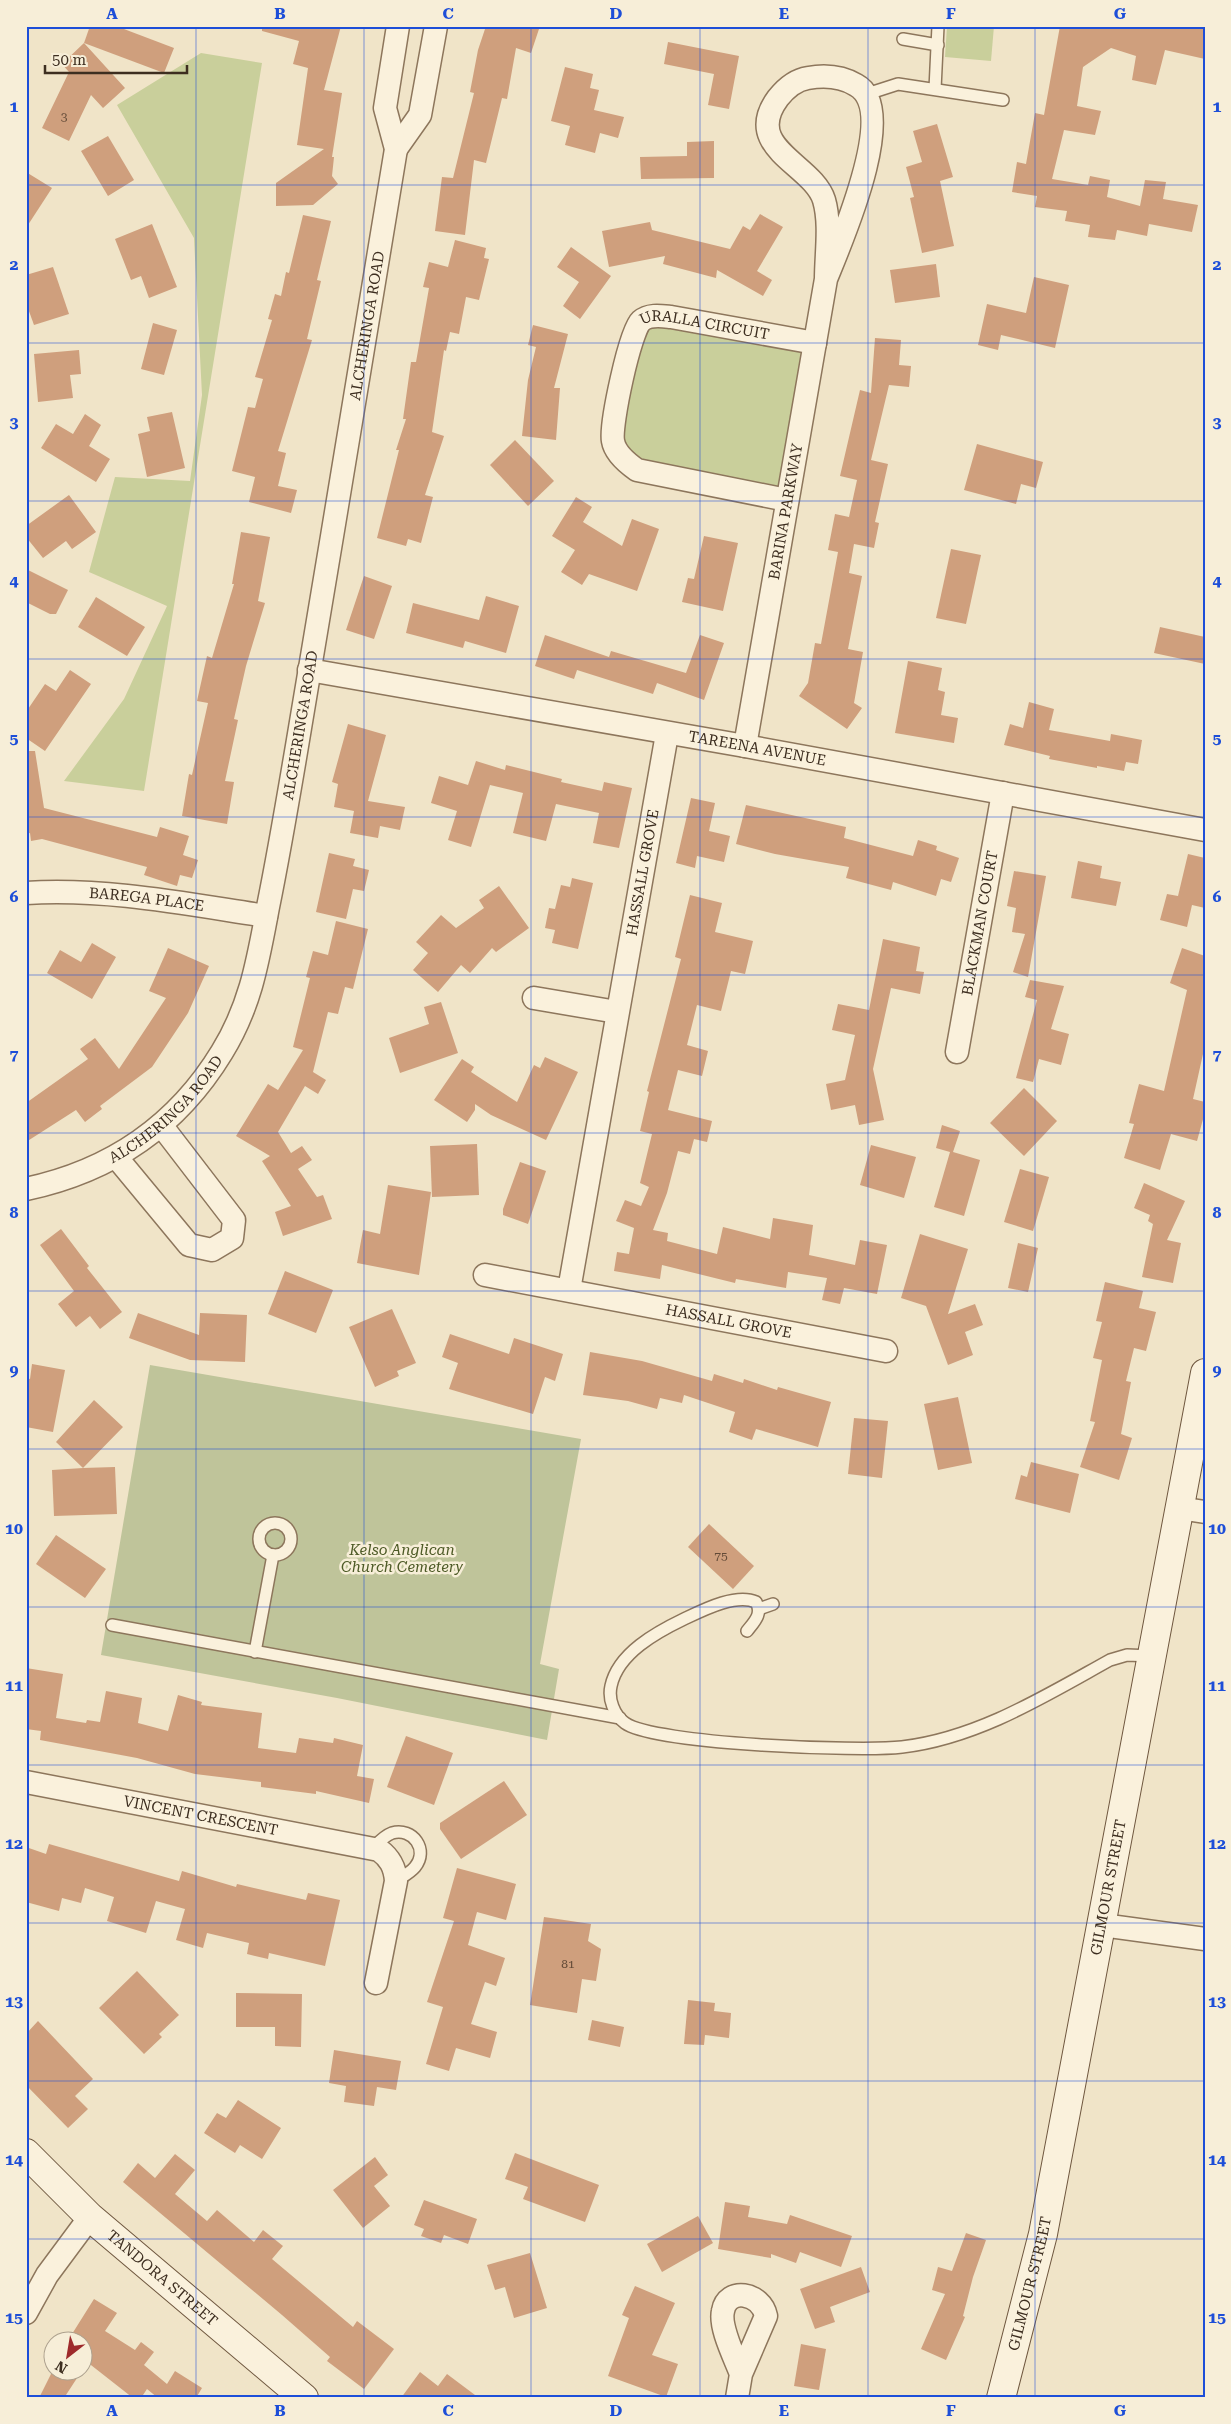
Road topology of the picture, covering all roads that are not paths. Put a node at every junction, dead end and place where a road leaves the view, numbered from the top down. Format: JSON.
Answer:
{"nodes":[{"id":1,"x":398,"y":26,"type":"edge"},
{"id":2,"x":436,"y":26,"type":"edge"},
{"id":3,"x":938,"y":26,"type":"edge"},
{"id":4,"x":903,"y":39,"type":"dead end"},
{"id":5,"x":938,"y":46,"type":"junction"},
{"id":6,"x":935,"y":89,"type":"junction"},
{"id":7,"x":867,"y":94,"type":"junction"},
{"id":8,"x":1003,"y":100,"type":"dead end"},
{"id":9,"x":396,"y":149,"type":"junction"},
{"id":10,"x":826,"y":279,"type":"junction"},
{"id":11,"x":815,"y":343,"type":"junction"},
{"id":12,"x":788,"y":500,"type":"junction"},
{"id":13,"x":309,"y":670,"type":"junction"},
{"id":14,"x":667,"y":734,"type":"junction"},
{"id":15,"x":745,"y":746,"type":"junction"},
{"id":16,"x":1003,"y":793,"type":"junction"},
{"id":17,"x":1205,"y":830,"type":"edge"},
{"id":18,"x":26,"y":893,"type":"edge"},
{"id":19,"x":266,"y":916,"type":"junction"},
{"id":20,"x":534,"y":998,"type":"dead end"},
{"id":21,"x":617,"y":1012,"type":"junction"},
{"id":22,"x":957,"y":1052,"type":"dead end"},
{"id":23,"x":161,"y":1125,"type":"junction"},
{"id":24,"x":117,"y":1158,"type":"junction"},
{"id":25,"x":26,"y":1189,"type":"edge"},
{"id":26,"x":485,"y":1275,"type":"dead end"},
{"id":27,"x":569,"y":1290,"type":"junction"},
{"id":28,"x":886,"y":1351,"type":"dead end"},
{"id":29,"x":1205,"y":1373,"type":"edge"},
{"id":30,"x":1192,"y":1510,"type":"edge"},
{"id":31,"x":273,"y":1555,"type":"dead end"},
{"id":32,"x":773,"y":1604,"type":"dead end"},
{"id":33,"x":759,"y":1609,"type":"junction"},
{"id":34,"x":112,"y":1624,"type":"dead end"},
{"id":35,"x":747,"y":1632,"type":"dead end"},
{"id":36,"x":255,"y":1652,"type":"junction"},
{"id":37,"x":1152,"y":1656,"type":"junction"},
{"id":38,"x":620,"y":1718,"type":"junction"},
{"id":39,"x":26,"y":1782,"type":"edge"},
{"id":40,"x":374,"y":1848,"type":"junction"},
{"id":41,"x":396,"y":1880,"type":"junction"},
{"id":42,"x":1102,"y":1926,"type":"junction"},
{"id":43,"x":1205,"y":1939,"type":"edge"},
{"id":44,"x":376,"y":1983,"type":"dead end"},
{"id":45,"x":26,"y":2153,"type":"edge"},
{"id":46,"x":90,"y":2217,"type":"junction"},
{"id":47,"x":26,"y":2313,"type":"edge"},
{"id":48,"x":741,"y":2374,"type":"dead end"},
{"id":49,"x":304,"y":2398,"type":"edge"},
{"id":50,"x":737,"y":2398,"type":"edge"},
{"id":51,"x":1001,"y":2398,"type":"edge"}],
"edges":[{"from":1,"to":9,"type":"street","name":"ALCHERINGA ROAD"},
{"from":2,"to":9,"type":"street","name":"ALCHERINGA ROAD"},
{"from":3,"to":5,"type":"lane"},
{"from":4,"to":5,"type":"lane"},
{"from":5,"to":6,"type":"lane"},
{"from":6,"to":7,"type":"lane"},
{"from":6,"to":8,"type":"lane"},
{"from":7,"to":10,"type":"street","name":"BARINA PARKWAY"},
{"from":7,"to":10,"type":"street","name":"BARINA PARKWAY"},
{"from":9,"to":13,"type":"street","name":"ALCHERINGA ROAD"},
{"from":10,"to":11,"type":"street","name":"BARINA PARKWAY"},
{"from":11,"to":12,"type":"street","name":"BARINA PARKWAY"},
{"from":11,"to":12,"type":"street","name":"URALLA CIRCUIT"},
{"from":12,"to":15,"type":"street","name":"BARINA PARKWAY"},
{"from":13,"to":14,"type":"street","name":"TAREENA AVENUE"},
{"from":13,"to":19,"type":"street","name":"ALCHERINGA ROAD"},
{"from":14,"to":15,"type":"street","name":"TAREENA AVENUE"},
{"from":14,"to":21,"type":"street","name":"HASSALL GROVE"},
{"from":15,"to":16,"type":"street","name":"TAREENA AVENUE"},
{"from":16,"to":17,"type":"street","name":"TAREENA AVENUE"},
{"from":16,"to":22,"type":"street","name":"BLACKMAN COURT"},
{"from":18,"to":19,"type":"street","name":"BAREGA PLACE"},
{"from":19,"to":23,"type":"street","name":"ALCHERINGA ROAD"},
{"from":20,"to":21,"type":"street"},
{"from":21,"to":27,"type":"street","name":"HASSALL GROVE"},
{"from":23,"to":24,"type":"street","name":"ALCHERINGA ROAD"},
{"from":23,"to":24,"type":"street"},
{"from":24,"to":25,"type":"street","name":"ALCHERINGA ROAD"},
{"from":26,"to":27,"type":"street","name":"HASSALL GROVE"},
{"from":27,"to":28,"type":"street","name":"HASSALL GROVE"},
{"from":29,"to":30,"type":"main road","name":"GILMOUR STREET"},
{"from":30,"to":37,"type":"main road","name":"GILMOUR STREET"},
{"from":31,"to":36,"type":"lane"},
{"from":32,"to":33,"type":"lane"},
{"from":33,"to":35,"type":"lane"},
{"from":33,"to":38,"type":"lane"},
{"from":34,"to":36,"type":"lane"},
{"from":36,"to":38,"type":"lane"},
{"from":37,"to":38,"type":"lane"},
{"from":37,"to":42,"type":"main road","name":"GILMOUR STREET"},
{"from":39,"to":40,"type":"street","name":"VINCENT CRESCENT"},
{"from":40,"to":41,"type":"street","name":"VINCENT CRESCENT"},
{"from":40,"to":41,"type":"lane"},
{"from":41,"to":44,"type":"street"},
{"from":42,"to":43,"type":"street"},
{"from":42,"to":51,"type":"main road","name":"GILMOUR STREET"},
{"from":45,"to":46,"type":"main road","name":"TANDORA STREET"},
{"from":46,"to":47,"type":"street"},
{"from":46,"to":49,"type":"main road","name":"TANDORA STREET"},
{"from":48,"to":50,"type":"street"}]}
